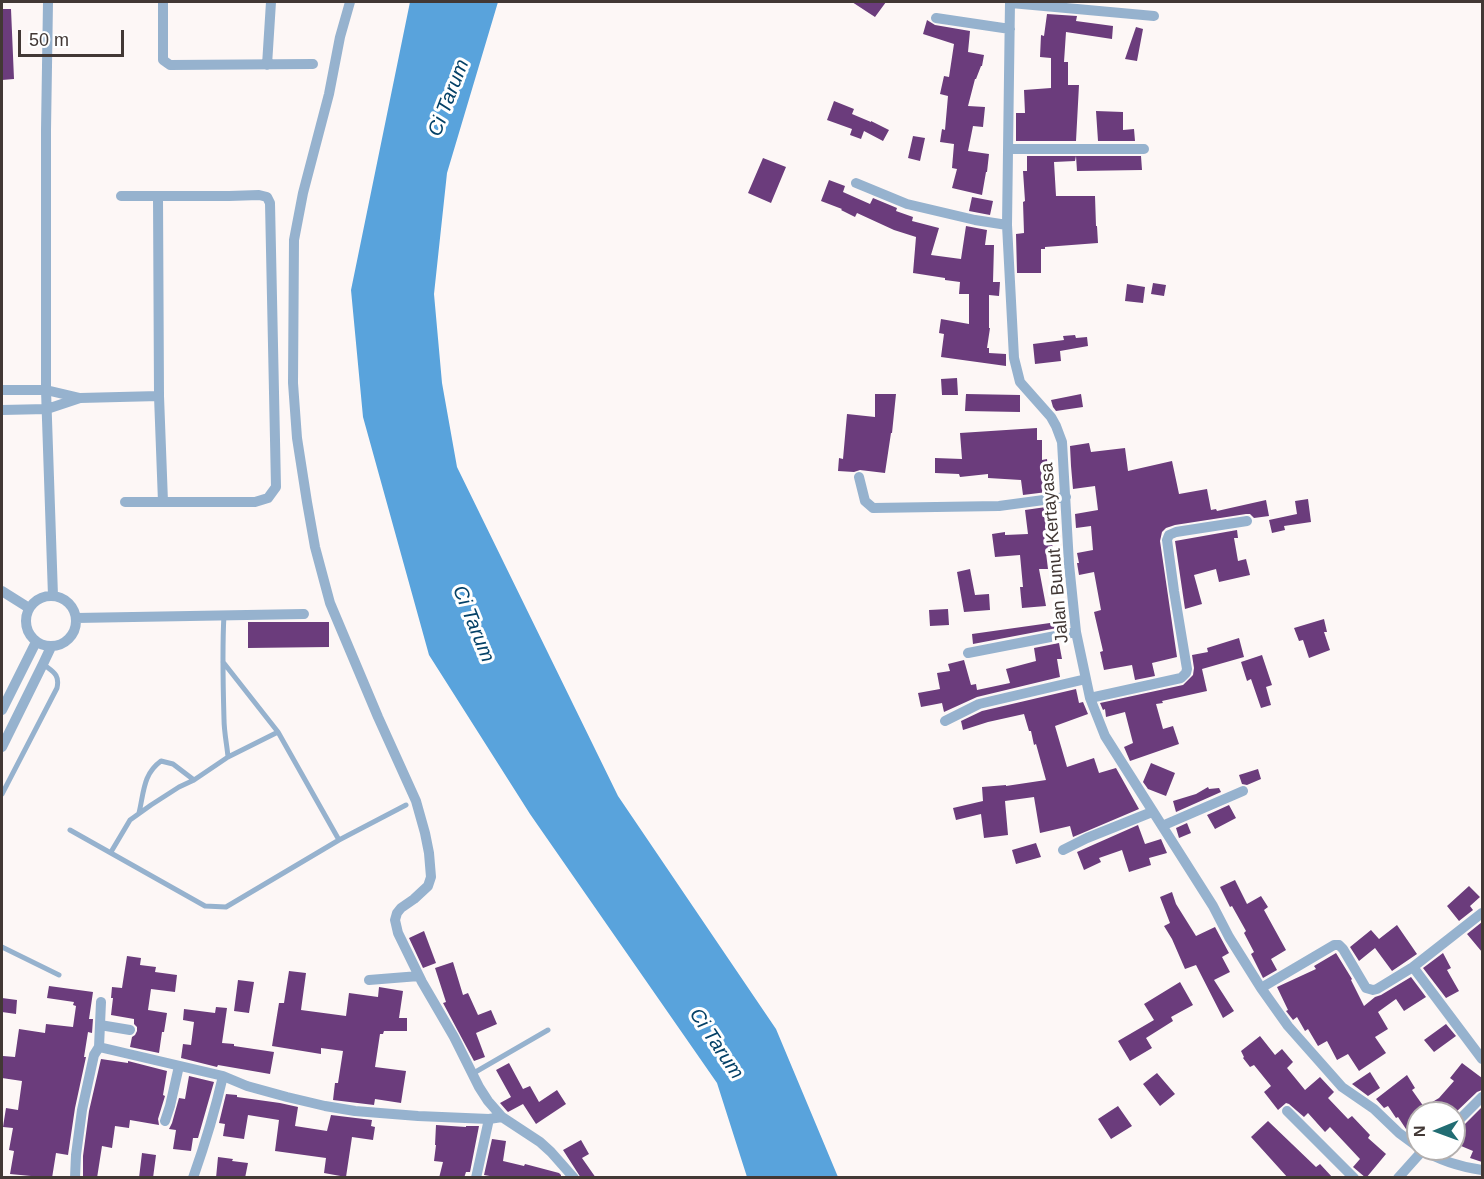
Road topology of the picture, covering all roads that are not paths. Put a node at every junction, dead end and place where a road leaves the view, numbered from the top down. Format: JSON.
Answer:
{"nodes":[{"id":1,"x":48,"y":2,"type":"edge"},
{"id":2,"x":163,"y":2,"type":"edge"},
{"id":3,"x":270,"y":2,"type":"edge"},
{"id":4,"x":350,"y":2,"type":"edge"},
{"id":5,"x":1011,"y":2,"type":"edge"},
{"id":6,"x":1154,"y":16,"type":"dead end"},
{"id":7,"x":936,"y":18,"type":"dead end"},
{"id":8,"x":1010,"y":29,"type":"junction"},
{"id":9,"x":313,"y":64,"type":"dead end"},
{"id":10,"x":267,"y":65,"type":"junction"},
{"id":11,"x":1009,"y":149,"type":"junction"},
{"id":12,"x":1144,"y":149,"type":"dead end"},
{"id":13,"x":856,"y":183,"type":"dead end"},
{"id":14,"x":121,"y":196,"type":"dead end"},
{"id":15,"x":158,"y":196,"type":"junction"},
{"id":16,"x":1007,"y":225,"type":"junction"},
{"id":17,"x":2,"y":390,"type":"edge"},
{"id":18,"x":46,"y":390,"type":"junction"},
{"id":19,"x":159,"y":396,"type":"junction"},
{"id":20,"x":80,"y":398,"type":"junction"},
{"id":21,"x":47,"y":409,"type":"junction"},
{"id":22,"x":2,"y":410,"type":"edge"},
{"id":23,"x":859,"y":477,"type":"dead end"},
{"id":24,"x":1066,"y":497,"type":"junction"},
{"id":25,"x":125,"y":502,"type":"dead end"},
{"id":26,"x":163,"y":502,"type":"junction"},
{"id":27,"x":1247,"y":521,"type":"dead end"},
{"id":28,"x":2,"y":591,"type":"edge"},
{"id":29,"x":53,"y":596,"type":"junction"},
{"id":30,"x":30,"y":608,"type":"junction"},
{"id":31,"x":304,"y":614,"type":"dead end"},
{"id":32,"x":225,"y":615,"type":"junction"},
{"id":33,"x":76,"y":618,"type":"junction"},
{"id":34,"x":1076,"y":632,"type":"junction"},
{"id":35,"x":36,"y":642,"type":"junction"},
{"id":36,"x":51,"y":647,"type":"junction"},
{"id":37,"x":968,"y":653,"type":"dead end"},
{"id":38,"x":223,"y":662,"type":"junction"},
{"id":39,"x":43,"y":664,"type":"junction"},
{"id":40,"x":1086,"y":679,"type":"junction"},
{"id":41,"x":1090,"y":698,"type":"junction"},
{"id":42,"x":2,"y":710,"type":"edge"},
{"id":43,"x":945,"y":721,"type":"dead end"},
{"id":44,"x":278,"y":732,"type":"junction"},
{"id":45,"x":2,"y":747,"type":"edge"},
{"id":46,"x":228,"y":757,"type":"junction"},
{"id":47,"x":194,"y":780,"type":"junction"},
{"id":48,"x":1243,"y":791,"type":"dead end"},
{"id":49,"x":2,"y":794,"type":"edge"},
{"id":50,"x":406,"y":805,"type":"dead end"},
{"id":51,"x":1152,"y":812,"type":"junction"},
{"id":52,"x":139,"y":813,"type":"junction"},
{"id":53,"x":1162,"y":826,"type":"junction"},
{"id":54,"x":70,"y":830,"type":"dead end"},
{"id":55,"x":339,"y":840,"type":"junction"},
{"id":56,"x":1063,"y":850,"type":"dead end"},
{"id":57,"x":111,"y":852,"type":"junction"},
{"id":58,"x":1482,"y":913,"type":"edge"},
{"id":59,"x":2,"y":947,"type":"edge"},
{"id":60,"x":1413,"y":967,"type":"junction"},
{"id":61,"x":58,"y":975,"type":"dead end"},
{"id":62,"x":419,"y":976,"type":"junction"},
{"id":63,"x":369,"y":980,"type":"dead end"},
{"id":64,"x":1261,"y":988,"type":"junction"},
{"id":65,"x":101,"y":1002,"type":"dead end"},
{"id":66,"x":100,"y":1025,"type":"junction"},
{"id":67,"x":130,"y":1030,"type":"dead end"},
{"id":68,"x":548,"y":1030,"type":"dead end"},
{"id":69,"x":99,"y":1047,"type":"junction"},
{"id":70,"x":1482,"y":1059,"type":"edge"},
{"id":71,"x":179,"y":1066,"type":"junction"},
{"id":72,"x":472,"y":1074,"type":"junction"},
{"id":73,"x":223,"y":1076,"type":"junction"},
{"id":74,"x":1482,"y":1097,"type":"edge"},
{"id":75,"x":1287,"y":1111,"type":"dead end"},
{"id":76,"x":1466,"y":1113,"type":"edge"},
{"id":77,"x":502,"y":1117,"type":"junction"},
{"id":78,"x":489,"y":1119,"type":"junction"},
{"id":79,"x":165,"y":1120,"type":"dead end"},
{"id":80,"x":1406,"y":1138,"type":"edge"},
{"id":81,"x":1411,"y":1161,"type":"edge"},
{"id":82,"x":1446,"y":1161,"type":"edge"},
{"id":83,"x":1482,"y":1170,"type":"edge"},
{"id":84,"x":75,"y":1178,"type":"edge"},
{"id":85,"x":193,"y":1178,"type":"edge"},
{"id":86,"x":476,"y":1178,"type":"edge"},
{"id":87,"x":574,"y":1178,"type":"edge"},
{"id":88,"x":1354,"y":1178,"type":"edge"},
{"id":89,"x":1398,"y":1178,"type":"edge"}],
"edges":[{"from":1,"to":18,"type":"street"},
{"from":2,"to":10,"type":"street"},
{"from":3,"to":10,"type":"street"},
{"from":4,"to":62,"type":"street"},
{"from":5,"to":6,"type":"street"},
{"from":5,"to":8,"type":"street","name":"Jalan Bunut Kertayasa"},
{"from":7,"to":8,"type":"street"},
{"from":8,"to":11,"type":"street","name":"Jalan Bunut Kertayasa"},
{"from":9,"to":10,"type":"street"},
{"from":11,"to":12,"type":"street"},
{"from":11,"to":16,"type":"street","name":"Jalan Bunut Kertayasa"},
{"from":13,"to":16,"type":"street"},
{"from":14,"to":15,"type":"street"},
{"from":15,"to":19,"type":"street"},
{"from":15,"to":26,"type":"street"},
{"from":16,"to":24,"type":"street","name":"Jalan Bunut Kertayasa"},
{"from":17,"to":18,"type":"street"},
{"from":18,"to":20,"type":"street"},
{"from":18,"to":21,"type":"street"},
{"from":19,"to":20,"type":"street"},
{"from":19,"to":26,"type":"street"},
{"from":20,"to":21,"type":"street"},
{"from":21,"to":22,"type":"street"},
{"from":21,"to":29,"type":"street"},
{"from":23,"to":24,"type":"street"},
{"from":24,"to":34,"type":"street","name":"Jalan Bunut Kertayasa"},
{"from":25,"to":26,"type":"street"},
{"from":27,"to":41,"type":"street"},
{"from":28,"to":30,"type":"street"},
{"from":29,"to":30,"type":"street"},
{"from":29,"to":33,"type":"street"},
{"from":30,"to":35,"type":"street"},
{"from":31,"to":32,"type":"street"},
{"from":32,"to":33,"type":"street"},
{"from":32,"to":38,"type":"lane"},
{"from":33,"to":36,"type":"street"},
{"from":34,"to":37,"type":"street"},
{"from":34,"to":40,"type":"street","name":"Jalan Bunut Kertayasa"},
{"from":35,"to":36,"type":"street"},
{"from":35,"to":42,"type":"street"},
{"from":36,"to":39,"type":"street"},
{"from":38,"to":44,"type":"lane"},
{"from":38,"to":46,"type":"lane"},
{"from":39,"to":45,"type":"street"},
{"from":39,"to":49,"type":"lane"},
{"from":40,"to":41,"type":"street","name":"Jalan Bunut Kertayasa"},
{"from":40,"to":43,"type":"street"},
{"from":41,"to":51,"type":"street","name":"Jalan Bunut Kertayasa"},
{"from":44,"to":46,"type":"lane"},
{"from":44,"to":55,"type":"lane"},
{"from":46,"to":47,"type":"lane"},
{"from":47,"to":52,"type":"lane"},
{"from":47,"to":52,"type":"lane"},
{"from":48,"to":53,"type":"street"},
{"from":50,"to":55,"type":"lane"},
{"from":51,"to":53,"type":"street","name":"Jalan Bunut Kertayasa"},
{"from":51,"to":56,"type":"street"},
{"from":52,"to":57,"type":"lane"},
{"from":53,"to":64,"type":"street","name":"Jalan Bunut Kertayasa"},
{"from":54,"to":57,"type":"lane"},
{"from":55,"to":57,"type":"lane"},
{"from":58,"to":60,"type":"street"},
{"from":59,"to":61,"type":"lane"},
{"from":60,"to":64,"type":"street"},
{"from":60,"to":70,"type":"street"},
{"from":62,"to":63,"type":"street"},
{"from":62,"to":72,"type":"street"},
{"from":64,"to":80,"type":"street","name":"Jalan Bunut Kertayasa"},
{"from":65,"to":66,"type":"street"},
{"from":66,"to":67,"type":"street"},
{"from":66,"to":69,"type":"street"},
{"from":68,"to":72,"type":"lane"},
{"from":69,"to":71,"type":"street"},
{"from":69,"to":84,"type":"street"},
{"from":71,"to":73,"type":"street"},
{"from":71,"to":79,"type":"street"},
{"from":72,"to":77,"type":"street"},
{"from":73,"to":78,"type":"street"},
{"from":73,"to":85,"type":"street"},
{"from":74,"to":76,"type":"street"},
{"from":75,"to":88,"type":"street"},
{"from":77,"to":78,"type":"street"},
{"from":77,"to":87,"type":"street"},
{"from":78,"to":86,"type":"street"},
{"from":81,"to":89,"type":"street"},
{"from":82,"to":83,"type":"street","name":"Jalan Bunut Kertayasa"}]}
